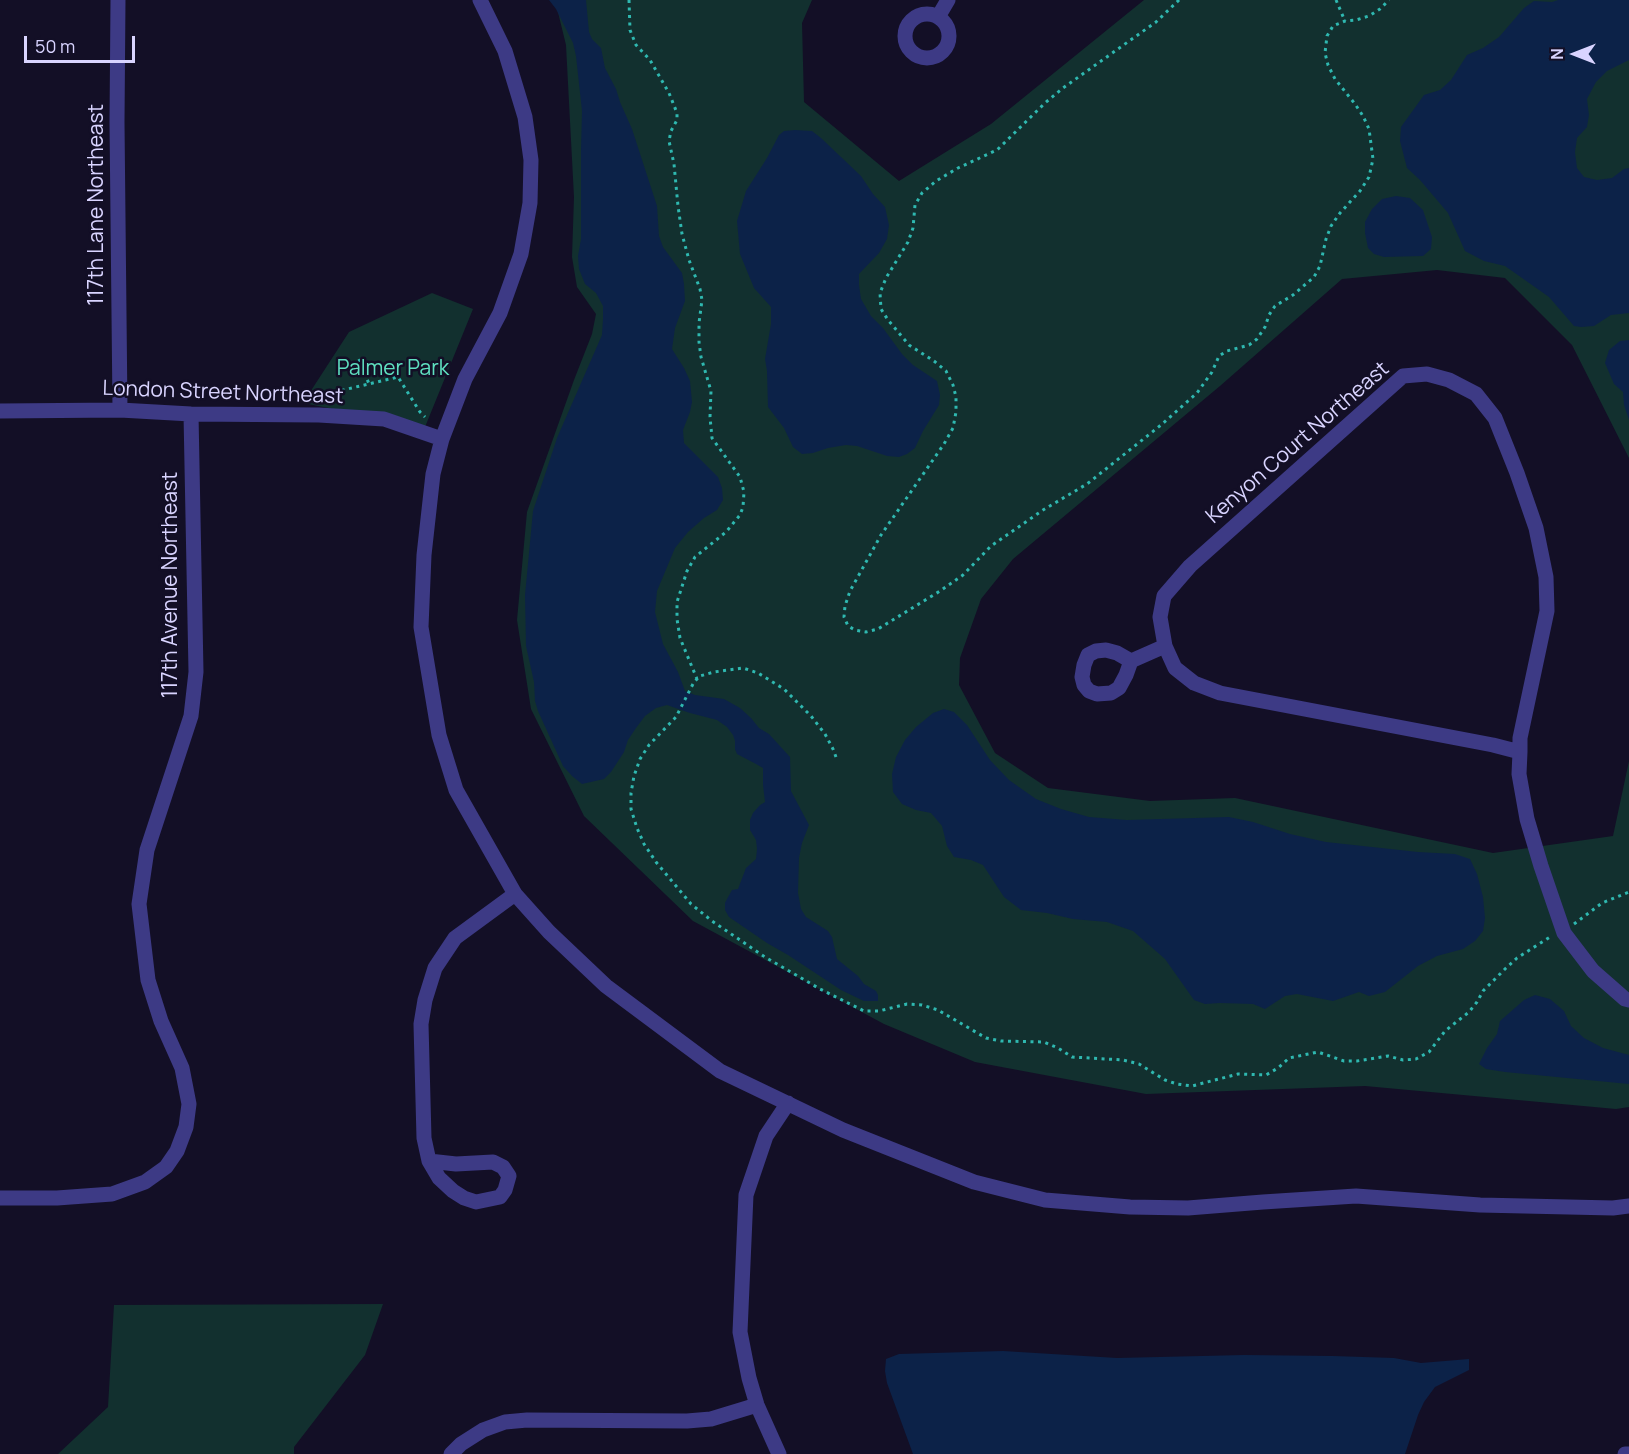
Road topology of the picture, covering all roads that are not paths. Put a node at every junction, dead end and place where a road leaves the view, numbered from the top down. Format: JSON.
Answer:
{"nodes":[{"id":1,"x":118,"y":0,"type":"edge"},
{"id":2,"x":480,"y":0,"type":"edge"},
{"id":3,"x":948,"y":0,"type":"edge"},
{"id":4,"x":938,"y":17,"type":"dead end"},
{"id":5,"x":120,"y":410,"type":"junction"},
{"id":6,"x":0,"y":411,"type":"edge"},
{"id":7,"x":191,"y":414,"type":"junction"},
{"id":8,"x":442,"y":439,"type":"junction"},
{"id":9,"x":1164,"y":646,"type":"junction"},
{"id":10,"x":1131,"y":661,"type":"dead end"},
{"id":11,"x":1520,"y":752,"type":"junction"},
{"id":12,"x":515,"y":894,"type":"junction"},
{"id":13,"x":1629,"y":1000,"type":"edge"},
{"id":14,"x":788,"y":1103,"type":"junction"},
{"id":15,"x":429,"y":1161,"type":"junction"},
{"id":16,"x":0,"y":1198,"type":"edge"},
{"id":17,"x":1629,"y":1206,"type":"edge"},
{"id":18,"x":757,"y":1405,"type":"junction"},
{"id":19,"x":451,"y":1454,"type":"edge"},
{"id":20,"x":779,"y":1454,"type":"edge"}],
"edges":[{"from":1,"to":5,"type":"street","name":"117th Lane Northeast"},
{"from":2,"to":8,"type":"street"},
{"from":3,"to":4,"type":"street"},
{"from":5,"to":6,"type":"street","name":"London Street Northeast"},
{"from":5,"to":7,"type":"street","name":"London Street Northeast"},
{"from":7,"to":8,"type":"street","name":"London Street Northeast"},
{"from":7,"to":16,"type":"street","name":"117th Avenue Northeast"},
{"from":8,"to":12,"type":"street"},
{"from":9,"to":10,"type":"street"},
{"from":9,"to":11,"type":"street","name":"Kenyon Court Northeast"},
{"from":9,"to":11,"type":"street","name":"Kenyon Court Northeast"},
{"from":11,"to":13,"type":"street","name":"Kenyon Court Northeast"},
{"from":12,"to":14,"type":"street"},
{"from":12,"to":15,"type":"street"},
{"from":14,"to":17,"type":"street"},
{"from":14,"to":18,"type":"street"},
{"from":15,"to":15,"type":"street"},
{"from":18,"to":19,"type":"street"},
{"from":18,"to":20,"type":"street"}]}
